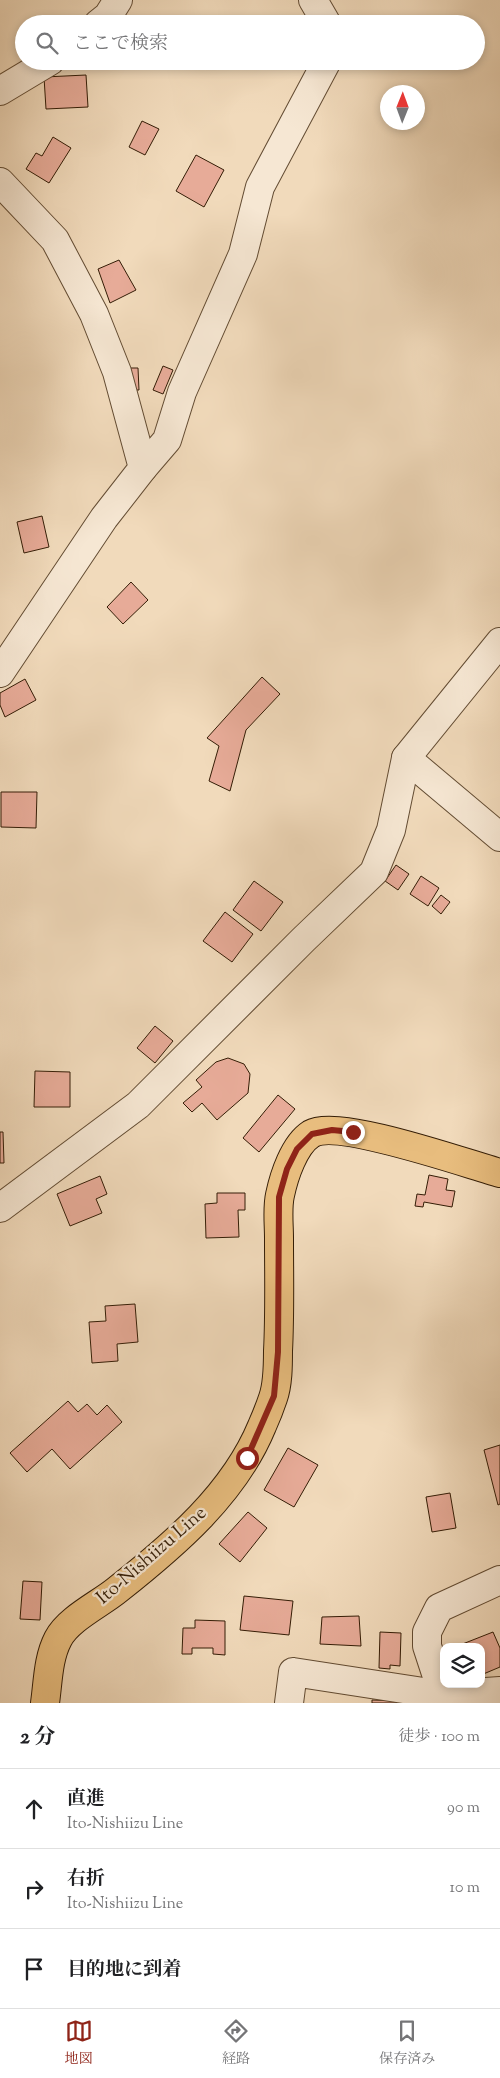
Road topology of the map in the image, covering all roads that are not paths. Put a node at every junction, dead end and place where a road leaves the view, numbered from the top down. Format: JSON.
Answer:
{"nodes":[{"id":1,"x":118,"y":0,"type":"edge"},
{"id":2,"x":313,"y":0,"type":"edge"},
{"id":3,"x":109,"y":15,"type":"edge"},
{"id":4,"x":322,"y":15,"type":"edge"},
{"id":5,"x":35,"y":70,"type":"edge"},
{"id":6,"x":323,"y":70,"type":"edge"},
{"id":7,"x":0,"y":91,"type":"edge"},
{"id":8,"x":0,"y":182,"type":"edge"},
{"id":9,"x":143,"y":468,"type":"junction"},
{"id":10,"x":500,"y":642,"type":"edge"},
{"id":11,"x":0,"y":673,"type":"edge"},
{"id":12,"x":406,"y":758,"type":"junction"},
{"id":13,"x":500,"y":837,"type":"edge"},
{"id":14,"x":500,"y":1173,"type":"edge"},
{"id":15,"x":0,"y":1208,"type":"edge"},
{"id":16,"x":500,"y":1580,"type":"edge"},
{"id":17,"x":500,"y":1691,"type":"edge"},
{"id":18,"x":443,"y":1699,"type":"edge"},
{"id":19,"x":45,"y":1703,"type":"edge"},
{"id":20,"x":289,"y":1703,"type":"edge"}],
"edges":[{"from":1,"to":3,"type":"street"},
{"from":2,"to":4,"type":"street"},
{"from":5,"to":7,"type":"street"},
{"from":6,"to":9,"type":"street"},
{"from":8,"to":9,"type":"street"},
{"from":9,"to":11,"type":"street"},
{"from":10,"to":12,"type":"street"},
{"from":12,"to":13,"type":"street"},
{"from":12,"to":15,"type":"street"},
{"from":14,"to":19,"type":"main road","name":"Ito-Nishiizu Line"},
{"from":16,"to":18,"type":"street"},
{"from":17,"to":18,"type":"street"},
{"from":18,"to":20,"type":"street"}]}
